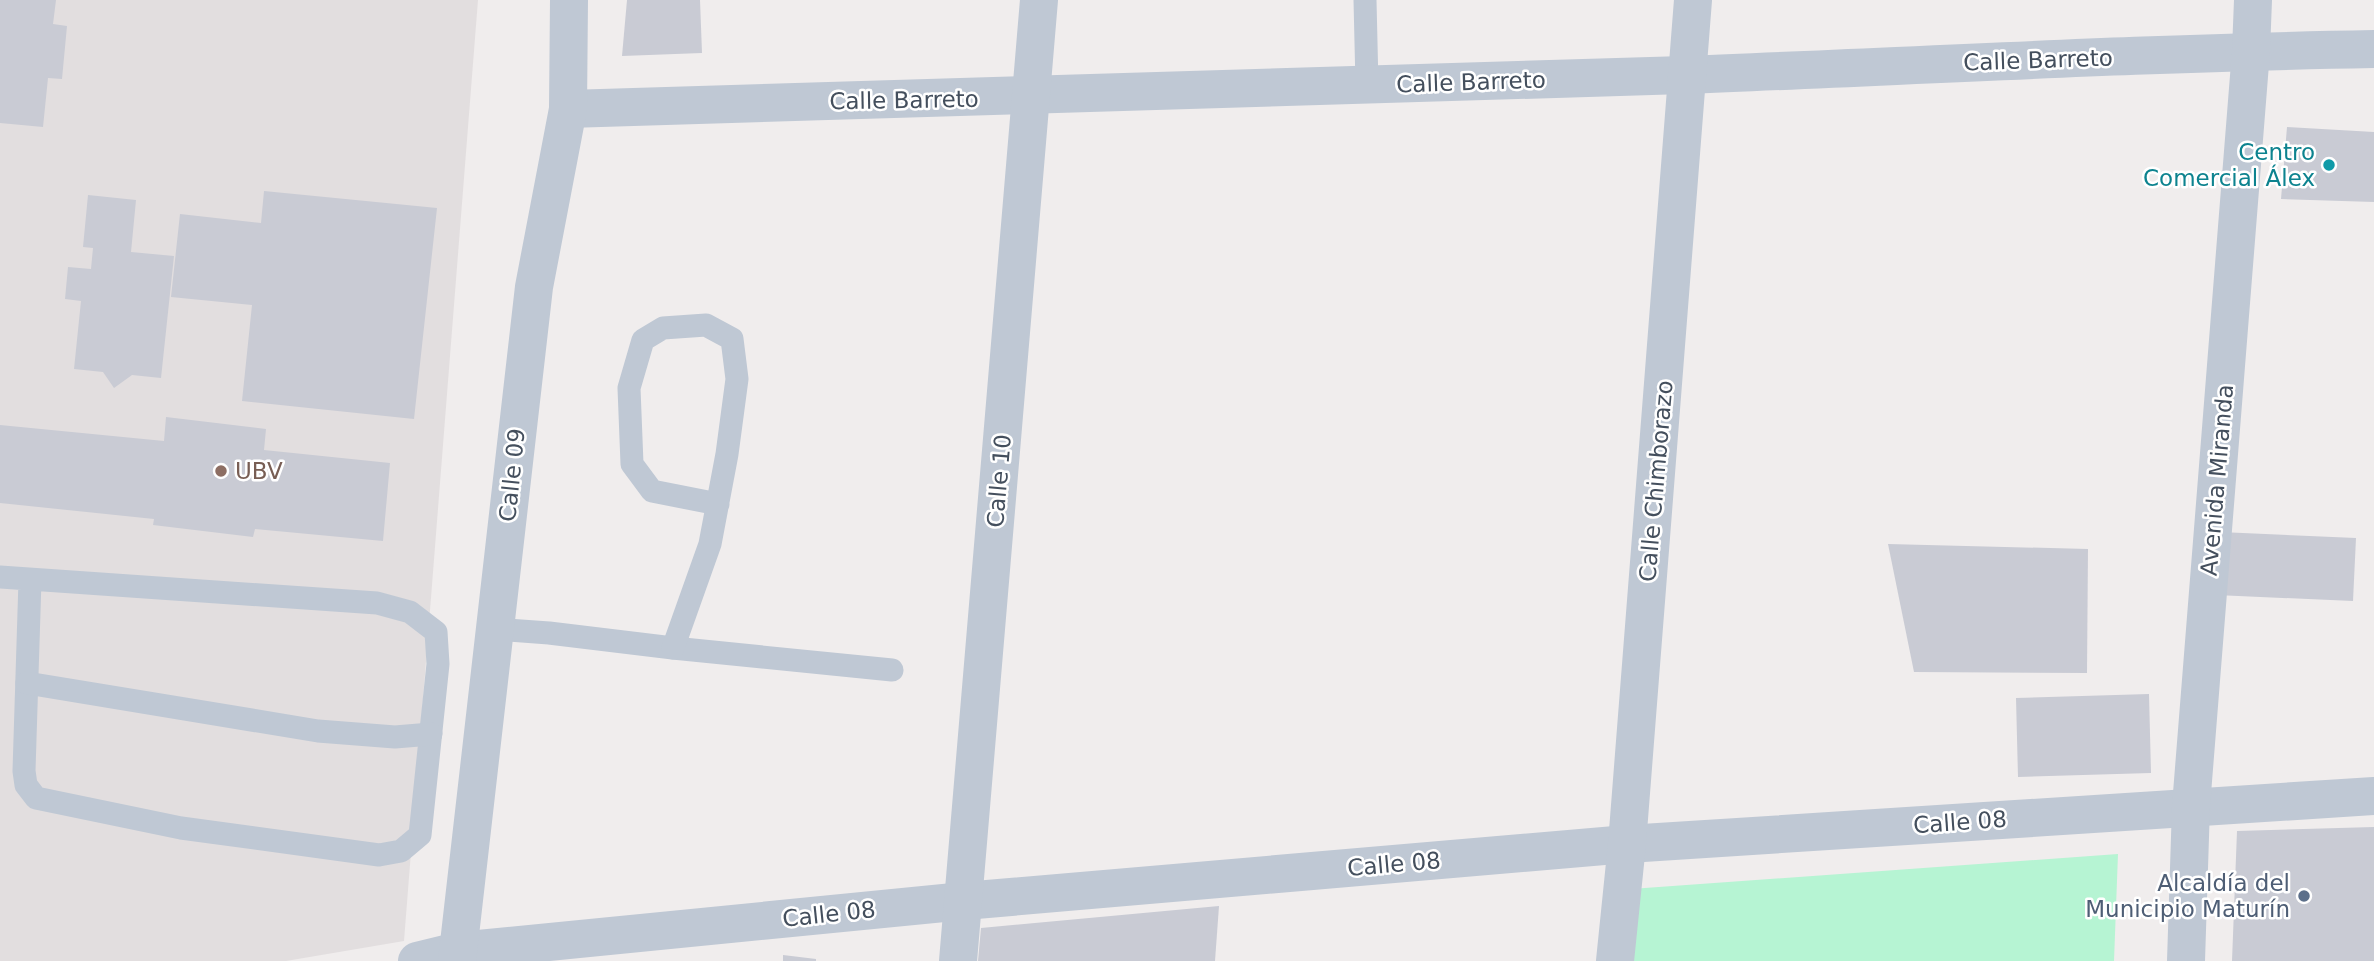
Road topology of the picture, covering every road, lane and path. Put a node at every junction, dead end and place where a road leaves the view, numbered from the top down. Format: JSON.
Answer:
{"nodes":[{"id":1,"x":569,"y":0,"type":"edge"},
{"id":2,"x":1039,"y":0,"type":"edge"},
{"id":3,"x":1365,"y":0,"type":"edge"},
{"id":4,"x":1693,"y":0,"type":"edge"},
{"id":5,"x":2253,"y":0,"type":"edge"},
{"id":6,"x":2374,"y":49,"type":"edge"},
{"id":7,"x":2251,"y":51,"type":"junction"},
{"id":8,"x":1688,"y":74,"type":"junction"},
{"id":9,"x":1367,"y":85,"type":"junction"},
{"id":10,"x":1032,"y":97,"type":"junction"},
{"id":11,"x":568,"y":109,"type":"junction"},
{"id":12,"x":718,"y":504,"type":"junction"},
{"id":13,"x":0,"y":577,"type":"edge"},
{"id":14,"x":30,"y":580,"type":"junction"},
{"id":15,"x":495,"y":629,"type":"junction"},
{"id":16,"x":673,"y":648,"type":"junction"},
{"id":17,"x":892,"y":670,"type":"dead end"},
{"id":18,"x":27,"y":683,"type":"junction"},
{"id":19,"x":431,"y":734,"type":"junction"},
{"id":20,"x":2374,"y":796,"type":"edge"},
{"id":21,"x":2191,"y":806,"type":"junction"},
{"id":22,"x":1627,"y":844,"type":"junction"},
{"id":23,"x":964,"y":901,"type":"junction"},
{"id":24,"x":458,"y":956,"type":"edge"},
{"id":25,"x":417,"y":961,"type":"edge"},
{"id":26,"x":958,"y":961,"type":"edge"},
{"id":27,"x":1615,"y":961,"type":"edge"},
{"id":28,"x":2186,"y":961,"type":"edge"}],
"edges":[{"from":1,"to":11,"type":"street","name":"Calle 09"},
{"from":2,"to":10,"type":"street","name":"Calle 10"},
{"from":3,"to":9,"type":"lane"},
{"from":4,"to":8,"type":"street","name":"Calle Chimborazo"},
{"from":5,"to":7,"type":"street","name":"Avenida Miranda"},
{"from":6,"to":7,"type":"street","name":"Calle Barreto"},
{"from":7,"to":8,"type":"street","name":"Calle Barreto"},
{"from":7,"to":21,"type":"street","name":"Avenida Miranda"},
{"from":8,"to":9,"type":"street","name":"Calle Barreto"},
{"from":8,"to":22,"type":"street","name":"Calle Chimborazo"},
{"from":9,"to":10,"type":"street","name":"Calle Barreto"},
{"from":10,"to":11,"type":"street","name":"Calle Barreto"},
{"from":10,"to":23,"type":"street","name":"Calle 10"},
{"from":11,"to":15,"type":"street","name":"Calle 09"},
{"from":12,"to":12,"type":"lane"},
{"from":12,"to":16,"type":"lane"},
{"from":13,"to":14,"type":"lane"},
{"from":14,"to":18,"type":"lane"},
{"from":14,"to":19,"type":"lane"},
{"from":15,"to":16,"type":"lane"},
{"from":15,"to":24,"type":"street","name":"Calle 09"},
{"from":16,"to":17,"type":"lane"},
{"from":18,"to":19,"type":"lane"},
{"from":18,"to":19,"type":"lane"},
{"from":20,"to":21,"type":"street","name":"Calle 08"},
{"from":21,"to":22,"type":"street","name":"Calle 08"},
{"from":21,"to":28,"type":"street","name":"Avenida Miranda"},
{"from":22,"to":23,"type":"street","name":"Calle 08"},
{"from":22,"to":27,"type":"street","name":"Calle Chimborazo"},
{"from":23,"to":24,"type":"street","name":"Calle 08"},
{"from":23,"to":26,"type":"street","name":"Calle 10"},
{"from":24,"to":25,"type":"street","name":"Calle 08"}]}
